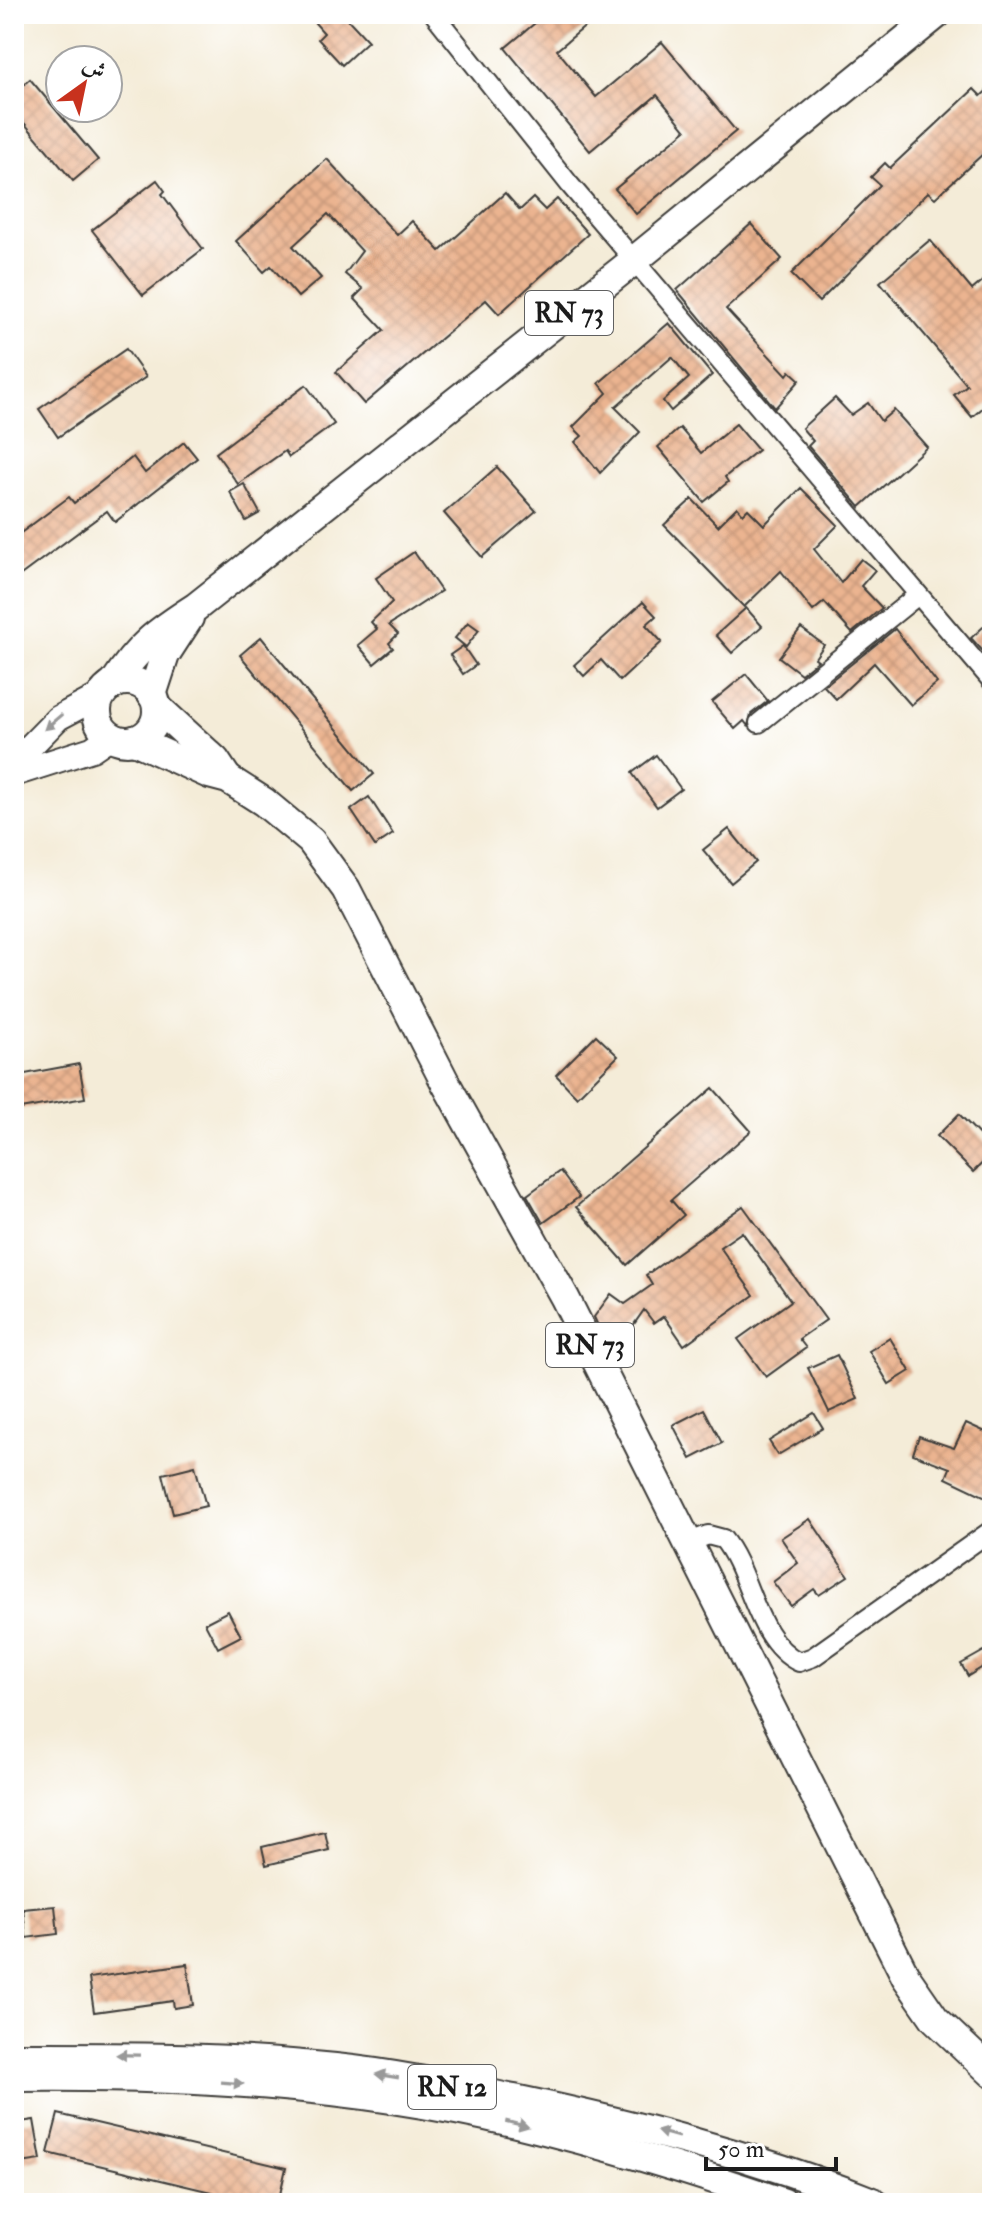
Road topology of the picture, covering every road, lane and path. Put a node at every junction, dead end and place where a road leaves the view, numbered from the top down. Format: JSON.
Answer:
{"nodes":[{"id":1,"x":434,"y":14,"type":"edge"},
{"id":2,"x":937,"y":14,"type":"edge"},
{"id":3,"x":636,"y":259,"type":"junction"},
{"id":4,"x":918,"y":595,"type":"junction"},
{"id":5,"x":196,"y":607,"type":"junction"},
{"id":6,"x":992,"y":681,"type":"edge"},
{"id":7,"x":108,"y":690,"type":"junction"},
{"id":8,"x":155,"y":701,"type":"junction"},
{"id":9,"x":759,"y":723,"type":"dead end"},
{"id":10,"x":123,"y":738,"type":"junction"},
{"id":11,"x":14,"y":763,"type":"edge"},
{"id":12,"x":14,"y":774,"type":"edge"},
{"id":13,"x":228,"y":779,"type":"junction"},
{"id":14,"x":992,"y":1530,"type":"edge"},
{"id":15,"x":690,"y":1542,"type":"junction"},
{"id":16,"x":14,"y":2057,"type":"edge"},
{"id":17,"x":992,"y":2073,"type":"edge"},
{"id":18,"x":14,"y":2077,"type":"edge"},
{"id":19,"x":784,"y":2203,"type":"edge"},
{"id":20,"x":875,"y":2203,"type":"edge"}],
"edges":[{"from":1,"to":3,"type":"street"},
{"from":2,"to":3,"type":"main road","number":"RN 73"},
{"from":3,"to":4,"type":"street"},
{"from":3,"to":5,"type":"main road","number":"RN 73"},
{"from":4,"to":6,"type":"street"},
{"from":4,"to":9,"type":"street"},
{"from":5,"to":7,"type":"main road","number":"RN 73"},
{"from":5,"to":8,"type":"main road","number":"RN 73"},
{"from":7,"to":8,"type":"main road"},
{"from":7,"to":10,"type":"main road"},
{"from":7,"to":11,"type":"main road","one_way":true},
{"from":8,"to":10,"type":"main road"},
{"from":8,"to":13,"type":"main road","number":"RN 73"},
{"from":10,"to":12,"type":"main road"},
{"from":10,"to":13,"type":"main road","number":"RN 73"},
{"from":13,"to":15,"type":"main road","number":"RN 73"},
{"from":14,"to":15,"type":"street"},
{"from":15,"to":17,"type":"main road","number":"RN 73"},
{"from":20,"to":16,"type":"main road","number":"RN 12","one_way":true},
{"from":18,"to":19,"type":"main road","number":"RN 12","one_way":true}]}
